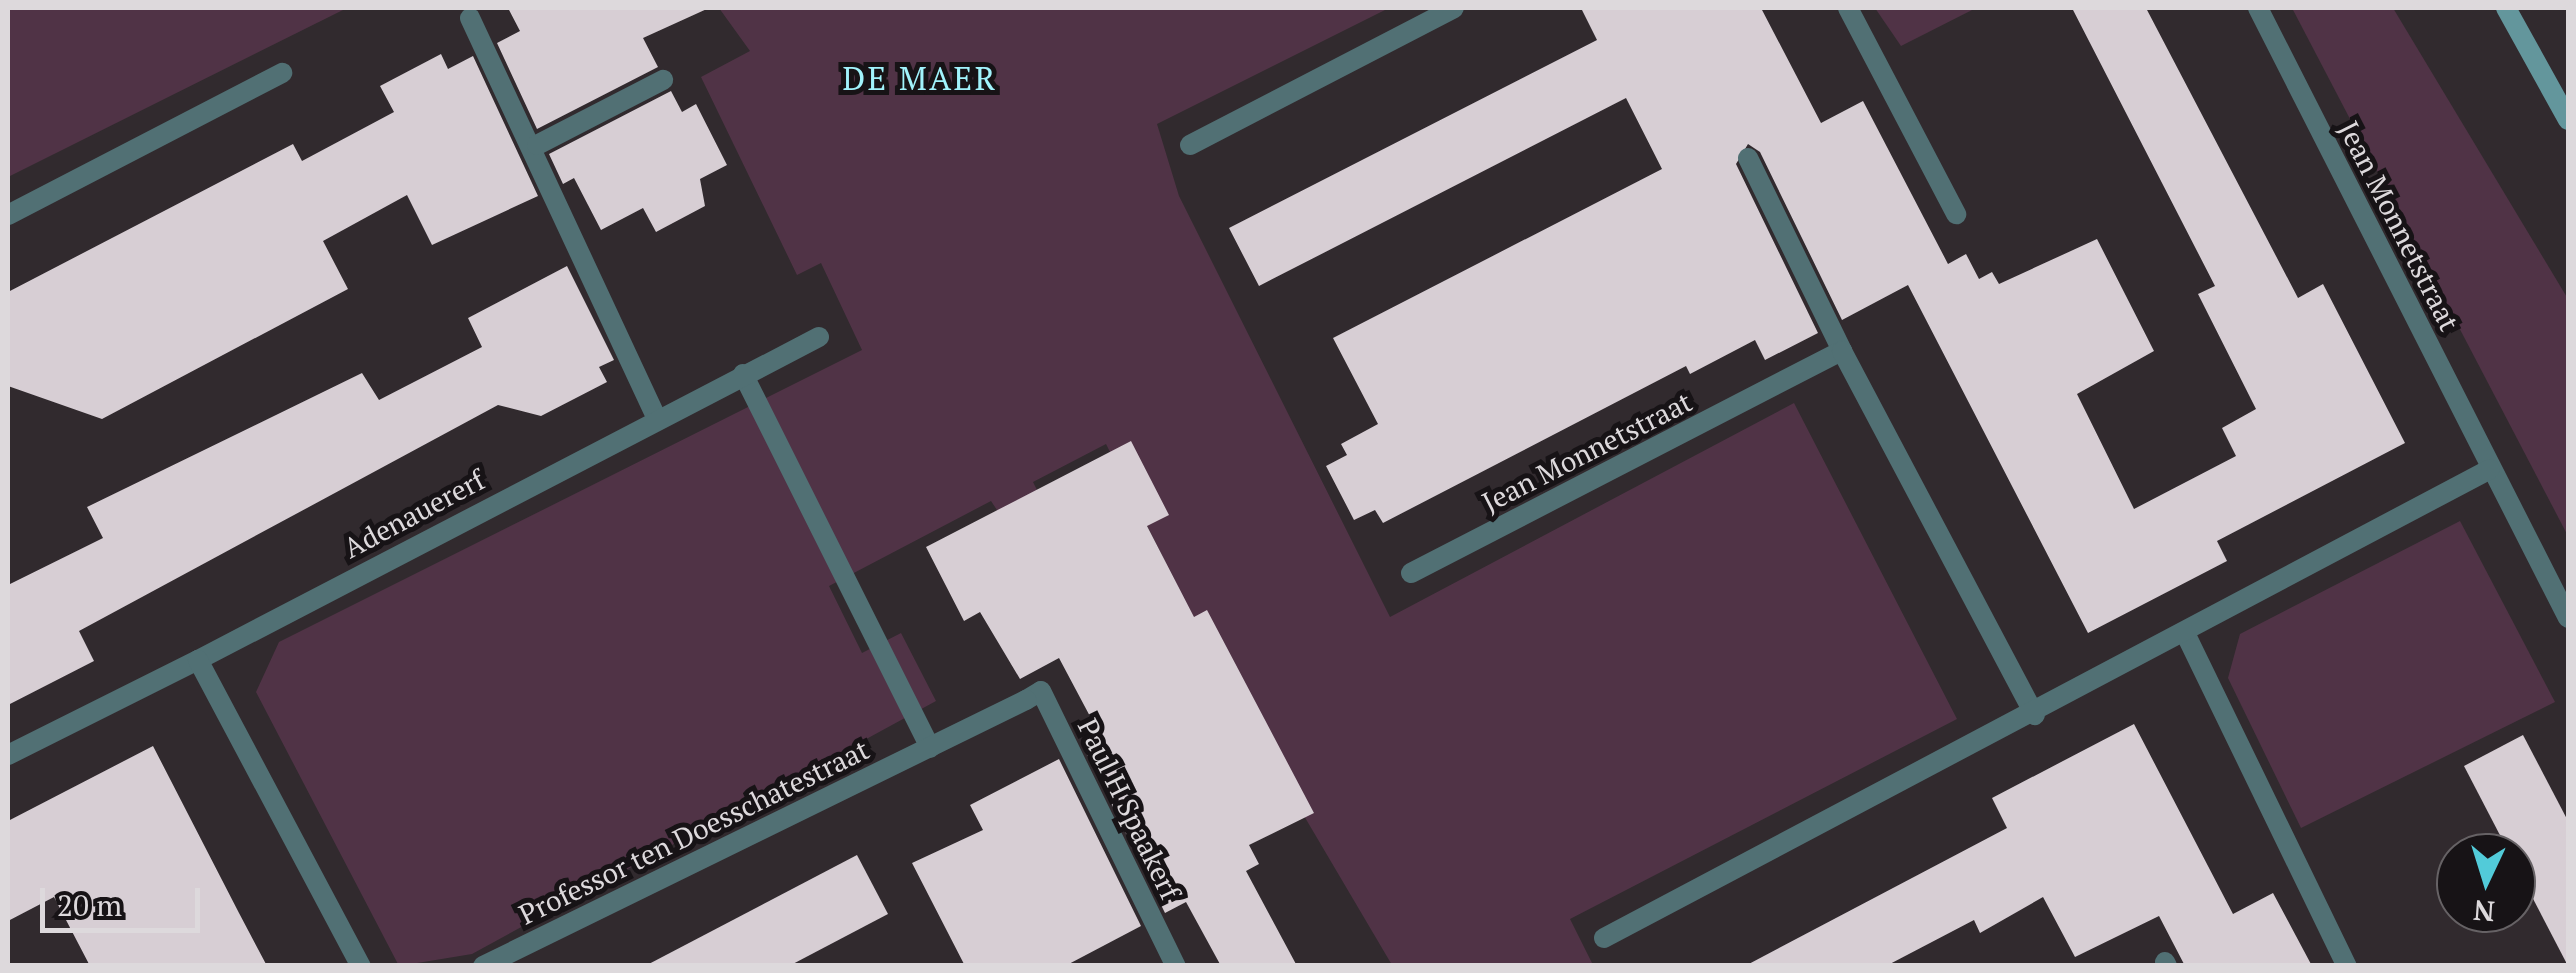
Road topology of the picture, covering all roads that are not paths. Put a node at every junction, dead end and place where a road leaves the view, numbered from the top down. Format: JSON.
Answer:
{"nodes":[{"id":1,"x":1454,"y":8,"type":"edge"},
{"id":2,"x":1848,"y":8,"type":"edge"},
{"id":3,"x":2258,"y":8,"type":"edge"},
{"id":4,"x":2506,"y":8,"type":"edge"},
{"id":5,"x":470,"y":18,"type":"dead end"},
{"id":6,"x":282,"y":73,"type":"dead end"},
{"id":7,"x":662,"y":80,"type":"dead end"},
{"id":8,"x":2568,"y":120,"type":"edge"},
{"id":9,"x":537,"y":145,"type":"junction"},
{"id":10,"x":1190,"y":145,"type":"dead end"},
{"id":11,"x":1748,"y":158,"type":"dead end"},
{"id":12,"x":8,"y":214,"type":"edge"},
{"id":13,"x":1956,"y":214,"type":"dead end"},
{"id":14,"x":819,"y":338,"type":"dead end"},
{"id":15,"x":1842,"y":351,"type":"junction"},
{"id":16,"x":743,"y":374,"type":"junction"},
{"id":17,"x":656,"y":416,"type":"junction"},
{"id":18,"x":2490,"y":469,"type":"junction"},
{"id":19,"x":1410,"y":573,"type":"dead end"},
{"id":20,"x":2568,"y":618,"type":"edge"},
{"id":21,"x":2186,"y":635,"type":"junction"},
{"id":22,"x":198,"y":660,"type":"junction"},
{"id":23,"x":1026,"y":700,"type":"joint"},
{"id":24,"x":2034,"y":715,"type":"junction"},
{"id":25,"x":930,"y":748,"type":"junction"},
{"id":26,"x":8,"y":755,"type":"edge"},
{"id":27,"x":1604,"y":938,"type":"dead end"},
{"id":28,"x":362,"y":966,"type":"edge"},
{"id":29,"x":483,"y":966,"type":"edge"},
{"id":30,"x":1176,"y":966,"type":"edge"},
{"id":31,"x":2347,"y":966,"type":"edge"}],
"edges":[{"from":1,"to":10,"type":"street"},
{"from":2,"to":13,"type":"street"},
{"from":3,"to":18,"type":"street","name":"Jean Monnetstraat"},
{"from":4,"to":8,"type":"main road"},
{"from":5,"to":9,"type":"street"},
{"from":6,"to":12,"type":"street"},
{"from":7,"to":9,"type":"street"},
{"from":9,"to":17,"type":"street"},
{"from":11,"to":15,"type":"street"},
{"from":14,"to":16,"type":"street","name":"Adenauererf"},
{"from":15,"to":19,"type":"street","name":"Jean Monnetstraat"},
{"from":15,"to":24,"type":"street"},
{"from":16,"to":17,"type":"street","name":"Adenauererf"},
{"from":16,"to":25,"type":"street"},
{"from":17,"to":22,"type":"street","name":"Adenauererf"},
{"from":18,"to":20,"type":"street","name":"Jean Monnetstraat"},
{"from":18,"to":21,"type":"street"},
{"from":21,"to":24,"type":"street"},
{"from":21,"to":31,"type":"street"},
{"from":22,"to":26,"type":"street"},
{"from":22,"to":28,"type":"street"},
{"from":23,"to":25,"type":"street","name":"Professor ten Doesschatestraat"},
{"from":23,"to":30,"type":"street","name":"Paul H Spaakerf"},
{"from":24,"to":27,"type":"street"},
{"from":25,"to":29,"type":"street","name":"Professor ten Doesschatestraat"}]}
